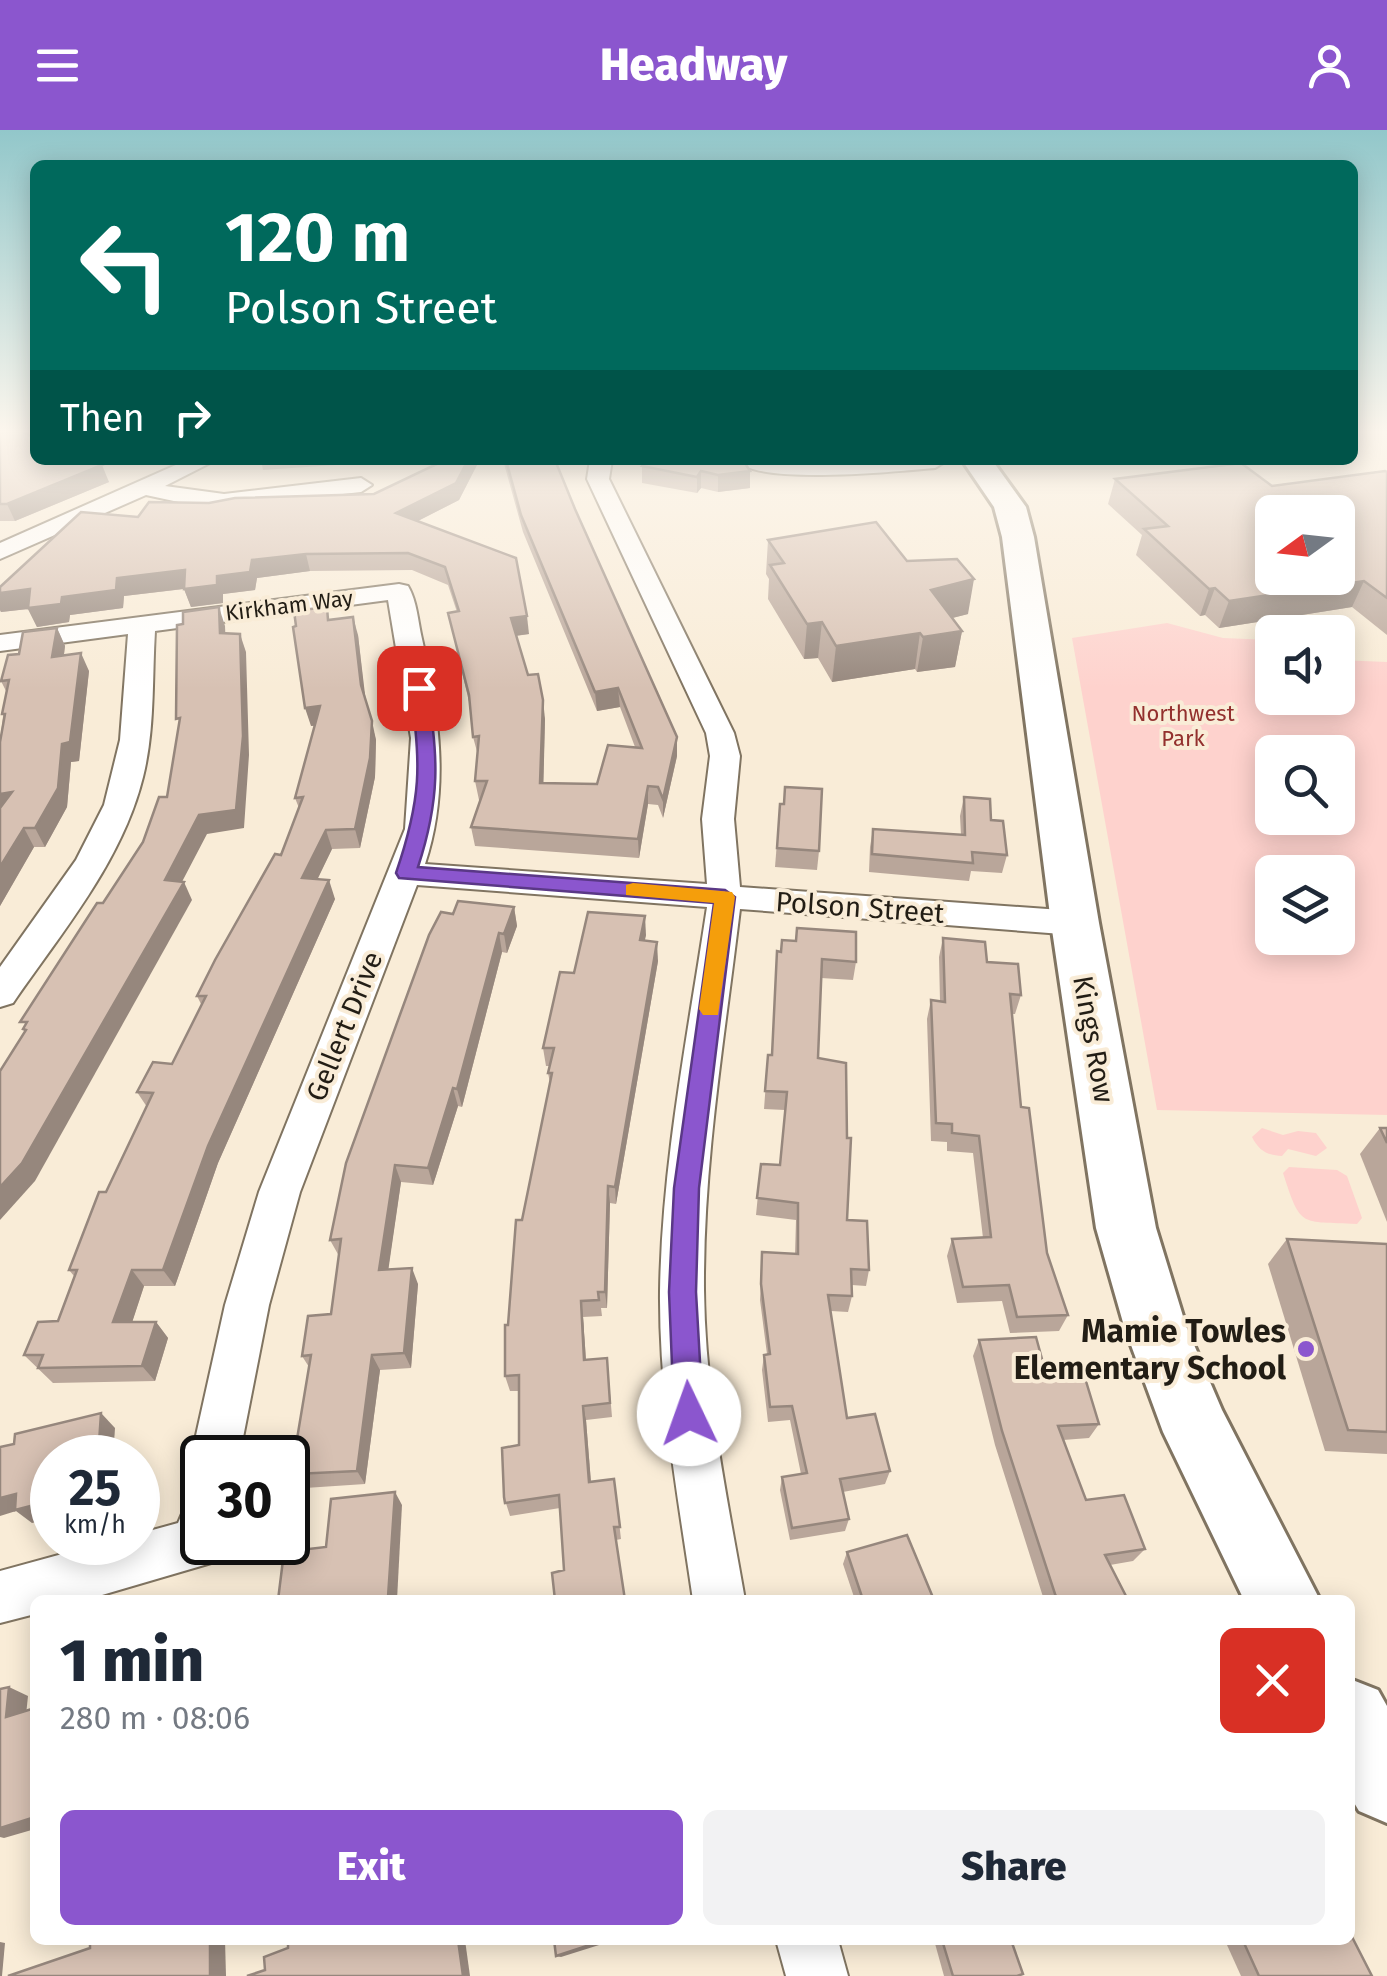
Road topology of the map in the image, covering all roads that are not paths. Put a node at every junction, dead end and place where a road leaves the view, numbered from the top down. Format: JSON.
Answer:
{"nodes":[{"id":1,"x":77,"y":517,"type":"edge"},
{"id":2,"x":616,"y":517,"type":"edge"},
{"id":3,"x":1013,"y":517,"type":"edge"},
{"id":4,"x":1,"y":551,"type":"edge"},
{"id":5,"x":399,"y":591,"type":"joint"},
{"id":6,"x":142,"y":624,"type":"junction"},
{"id":7,"x":0,"y":643,"type":"edge"},
{"id":8,"x":406,"y":873,"type":"junction"},
{"id":9,"x":725,"y":897,"type":"junction"},
{"id":10,"x":1075,"y":923,"type":"junction"},
{"id":11,"x":0,"y":994,"type":"edge"},
{"id":12,"x":219,"y":1435,"type":"edge"},
{"id":13,"x":180,"y":1542,"type":"edge"},
{"id":14,"x":718,"y":1595,"type":"edge"},
{"id":15,"x":1280,"y":1595,"type":"edge"},
{"id":16,"x":0,"y":1598,"type":"edge"},
{"id":17,"x":1355,"y":1727,"type":"edge"},
{"id":18,"x":1387,"y":1783,"type":"edge"},
{"id":19,"x":808,"y":1945,"type":"edge"},
{"id":20,"x":817,"y":1976,"type":"edge"}],
"edges":[{"from":1,"to":4,"type":"street"},
{"from":2,"to":9,"type":"street"},
{"from":3,"to":10,"type":"main road","name":"Kings Row"},
{"from":5,"to":6,"type":"street","name":"Kirkham Way"},
{"from":5,"to":8,"type":"street","name":"Gellert Drive"},
{"from":6,"to":7,"type":"street","name":"Kirkham Way"},
{"from":6,"to":11,"type":"street"},
{"from":8,"to":9,"type":"street","name":"Polson Street"},
{"from":8,"to":12,"type":"street","name":"Gellert Drive"},
{"from":9,"to":10,"type":"street","name":"Polson Street"},
{"from":9,"to":14,"type":"street"},
{"from":10,"to":15,"type":"main road","name":"Kings Row"},
{"from":13,"to":16,"type":"street"},
{"from":17,"to":18,"type":"main road"},
{"from":19,"to":20,"type":"street"}]}
